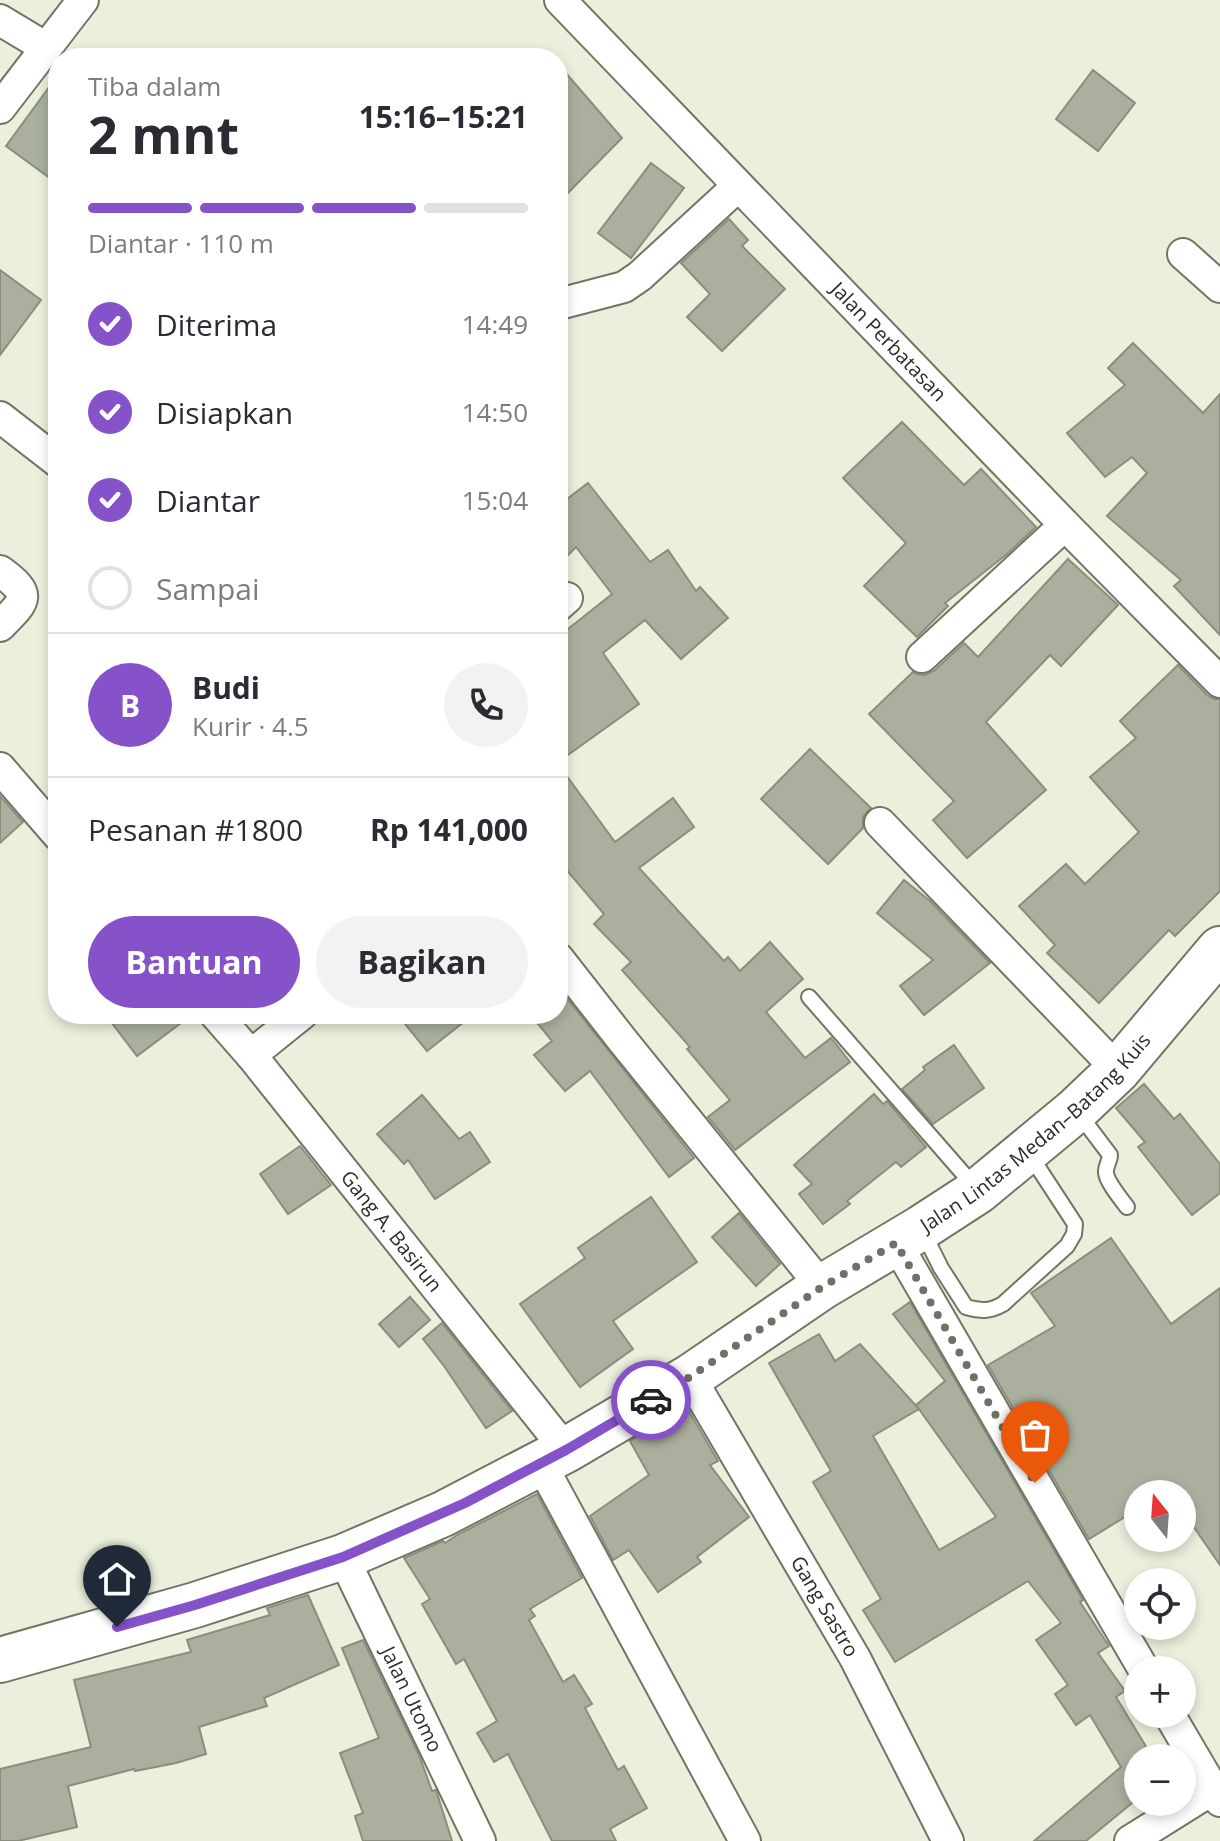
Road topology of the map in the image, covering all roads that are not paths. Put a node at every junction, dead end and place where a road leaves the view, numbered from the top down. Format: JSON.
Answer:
{"nodes":[{"id":1,"x":83,"y":0,"type":"edge"},
{"id":2,"x":560,"y":0,"type":"edge"},
{"id":3,"x":0,"y":20,"type":"edge"},
{"id":4,"x":45,"y":47,"type":"junction"},
{"id":5,"x":0,"y":108,"type":"edge"},
{"id":6,"x":738,"y":186,"type":"junction"},
{"id":7,"x":1183,"y":254,"type":"dead end"},
{"id":8,"x":1220,"y":287,"type":"edge"},
{"id":9,"x":568,"y":302,"type":"edge"},
{"id":10,"x":0,"y":417,"type":"edge"},
{"id":11,"x":48,"y":454,"type":"edge"},
{"id":12,"x":1065,"y":525,"type":"junction"},
{"id":13,"x":0,"y":571,"type":"edge"},
{"id":14,"x":0,"y":626,"type":"edge"},
{"id":15,"x":922,"y":657,"type":"dead end"},
{"id":16,"x":1220,"y":682,"type":"edge"},
{"id":17,"x":0,"y":768,"type":"edge"},
{"id":18,"x":48,"y":823,"type":"edge"},
{"id":19,"x":880,"y":823,"type":"dead end"},
{"id":20,"x":1220,"y":949,"type":"edge"},
{"id":21,"x":568,"y":971,"type":"edge"},
{"id":22,"x":809,"y":997,"type":"dead end"},
{"id":23,"x":224,"y":1024,"type":"edge"},
{"id":24,"x":290,"y":1024,"type":"edge"},
{"id":25,"x":251,"y":1055,"type":"junction"},
{"id":26,"x":1118,"y":1070,"type":"junction"},
{"id":27,"x":1076,"y":1110,"type":"junction"},
{"id":28,"x":1028,"y":1151,"type":"junction"},
{"id":29,"x":978,"y":1191,"type":"junction"},
{"id":30,"x":1127,"y":1207,"type":"dead end"},
{"id":31,"x":908,"y":1236,"type":"junction"},
{"id":32,"x":822,"y":1287,"type":"junction"},
{"id":33,"x":690,"y":1377,"type":"junction"},
{"id":34,"x":554,"y":1457,"type":"junction"},
{"id":35,"x":343,"y":1557,"type":"junction"},
{"id":36,"x":1136,"y":1656,"type":"edge"},
{"id":37,"x":0,"y":1660,"type":"edge"},
{"id":38,"x":1177,"y":1728,"type":"edge"},
{"id":39,"x":1217,"y":1795,"type":"edge"},
{"id":40,"x":480,"y":1841,"type":"edge"},
{"id":41,"x":745,"y":1841,"type":"edge"},
{"id":42,"x":948,"y":1841,"type":"edge"},
{"id":43,"x":1130,"y":1841,"type":"edge"}],
"edges":[{"from":1,"to":4,"type":"street"},
{"from":2,"to":6,"type":"street","name":"Jalan Perbatasan"},
{"from":3,"to":4,"type":"street"},
{"from":4,"to":5,"type":"street"},
{"from":6,"to":9,"type":"street"},
{"from":6,"to":12,"type":"street","name":"Jalan Perbatasan"},
{"from":7,"to":8,"type":"street"},
{"from":10,"to":11,"type":"street"},
{"from":12,"to":15,"type":"street"},
{"from":12,"to":16,"type":"street","name":"Jalan Perbatasan"},
{"from":13,"to":14,"type":"street"},
{"from":17,"to":18,"type":"street"},
{"from":19,"to":26,"type":"street"},
{"from":20,"to":26,"type":"highway","name":"Jalan Lintas Medan–Batang Kuis"},
{"from":21,"to":32,"type":"street"},
{"from":22,"to":29,"type":"lane"},
{"from":23,"to":25,"type":"street","name":"Gang A. Basirun"},
{"from":24,"to":25,"type":"street"},
{"from":25,"to":34,"type":"street","name":"Gang A. Basirun"},
{"from":26,"to":27,"type":"highway","name":"Jalan Lintas Medan–Batang Kuis"},
{"from":27,"to":28,"type":"highway","name":"Jalan Lintas Medan–Batang Kuis"},
{"from":27,"to":30,"type":"lane"},
{"from":28,"to":29,"type":"highway","name":"Jalan Lintas Medan–Batang Kuis"},
{"from":28,"to":31,"type":"lane"},
{"from":29,"to":31,"type":"highway","name":"Jalan Lintas Medan–Batang Kuis"},
{"from":31,"to":32,"type":"highway","name":"Jalan Lintas Medan–Batang Kuis"},
{"from":31,"to":36,"type":"street"},
{"from":32,"to":33,"type":"highway","name":"Jalan Lintas Medan–Batang Kuis"},
{"from":33,"to":34,"type":"highway","name":"Jalan Lintas Medan–Batang Kuis"},
{"from":33,"to":42,"type":"street","name":"Gang Sastro"},
{"from":34,"to":35,"type":"highway","name":"Jalan Lintas Medan–Batang Kuis"},
{"from":34,"to":41,"type":"street","name":"Gang A. Basirun"},
{"from":35,"to":37,"type":"highway","name":"Jalan Lintas Medan–Batang Kuis"},
{"from":35,"to":40,"type":"street","name":"Jalan Utomo"},
{"from":38,"to":39,"type":"street"},
{"from":39,"to":43,"type":"street"}]}
